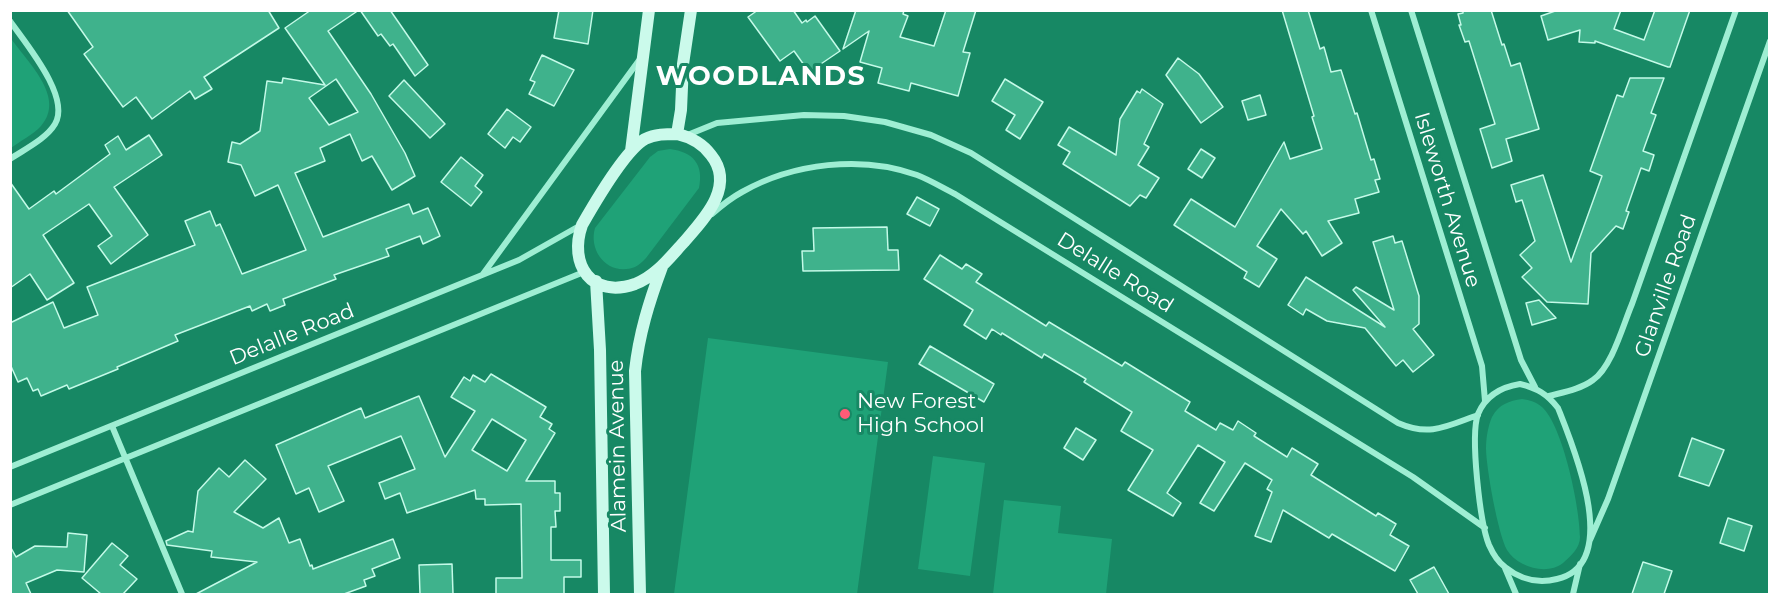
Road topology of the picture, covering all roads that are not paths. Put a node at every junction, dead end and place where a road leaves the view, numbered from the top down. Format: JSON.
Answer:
{"nodes":[{"id":1,"x":649,"y":10,"type":"edge"},
{"id":2,"x":691,"y":10,"type":"edge"},
{"id":3,"x":1371,"y":10,"type":"edge"},
{"id":4,"x":1411,"y":10,"type":"edge"},
{"id":5,"x":1736,"y":10,"type":"edge"},
{"id":6,"x":10,"y":21,"type":"edge"},
{"id":7,"x":1770,"y":41,"type":"edge"},
{"id":8,"x":643,"y":55,"type":"junction"},
{"id":9,"x":681,"y":135,"type":"junction"},
{"id":10,"x":631,"y":151,"type":"junction"},
{"id":11,"x":10,"y":159,"type":"edge"},
{"id":12,"x":703,"y":219,"type":"junction"},
{"id":13,"x":582,"y":225,"type":"junction"},
{"id":14,"x":663,"y":266,"type":"junction"},
{"id":15,"x":584,"y":272,"type":"junction"},
{"id":16,"x":483,"y":275,"type":"junction"},
{"id":17,"x":596,"y":281,"type":"junction"},
{"id":18,"x":1535,"y":387,"type":"junction"},
{"id":19,"x":1549,"y":396,"type":"junction"},
{"id":20,"x":1485,"y":401,"type":"junction"},
{"id":21,"x":1478,"y":415,"type":"junction"},
{"id":22,"x":112,"y":426,"type":"junction"},
{"id":23,"x":126,"y":458,"type":"junction"},
{"id":24,"x":10,"y":467,"type":"edge"},
{"id":25,"x":10,"y":506,"type":"edge"},
{"id":26,"x":1485,"y":528,"type":"junction"},
{"id":27,"x":1590,"y":540,"type":"junction"},
{"id":28,"x":1580,"y":564,"type":"junction"},
{"id":29,"x":1504,"y":567,"type":"junction"},
{"id":30,"x":182,"y":594,"type":"edge"},
{"id":31,"x":603,"y":594,"type":"edge"},
{"id":32,"x":640,"y":594,"type":"edge"},
{"id":33,"x":1516,"y":594,"type":"edge"},
{"id":34,"x":1574,"y":594,"type":"edge"}],
"edges":[{"from":1,"to":8,"type":"street"},
{"from":2,"to":9,"type":"street"},
{"from":3,"to":20,"type":"street","name":"Isleworth Avenue"},
{"from":4,"to":18,"type":"street","name":"Isleworth Avenue"},
{"from":5,"to":19,"type":"street","name":"Glanville Road"},
{"from":6,"to":11,"type":"street"},
{"from":7,"to":27,"type":"street","name":"Glanville Road"},
{"from":8,"to":10,"type":"street"},
{"from":8,"to":16,"type":"street"},
{"from":9,"to":10,"type":"street"},
{"from":9,"to":12,"type":"street"},
{"from":9,"to":21,"type":"street","name":"Delalle Road"},
{"from":10,"to":13,"type":"street"},
{"from":12,"to":14,"type":"street"},
{"from":12,"to":26,"type":"street","name":"Delalle Road"},
{"from":13,"to":15,"type":"street"},
{"from":13,"to":16,"type":"street","name":"Delalle Road"},
{"from":14,"to":17,"type":"street"},
{"from":14,"to":32,"type":"street","name":"Alamein Avenue"},
{"from":15,"to":17,"type":"street"},
{"from":15,"to":23,"type":"street"},
{"from":16,"to":22,"type":"street","name":"Delalle Road"},
{"from":17,"to":31,"type":"street","name":"Alamein Avenue"},
{"from":18,"to":19,"type":"street"},
{"from":18,"to":20,"type":"street"},
{"from":19,"to":27,"type":"street"},
{"from":20,"to":21,"type":"street"},
{"from":21,"to":26,"type":"street"},
{"from":22,"to":23,"type":"street"},
{"from":22,"to":24,"type":"street","name":"Delalle Road"},
{"from":23,"to":25,"type":"street"},
{"from":23,"to":30,"type":"street"},
{"from":26,"to":29,"type":"street"},
{"from":27,"to":28,"type":"street","name":"Glanville Road"},
{"from":28,"to":29,"type":"street"},
{"from":28,"to":34,"type":"street"},
{"from":29,"to":33,"type":"street"}]}
